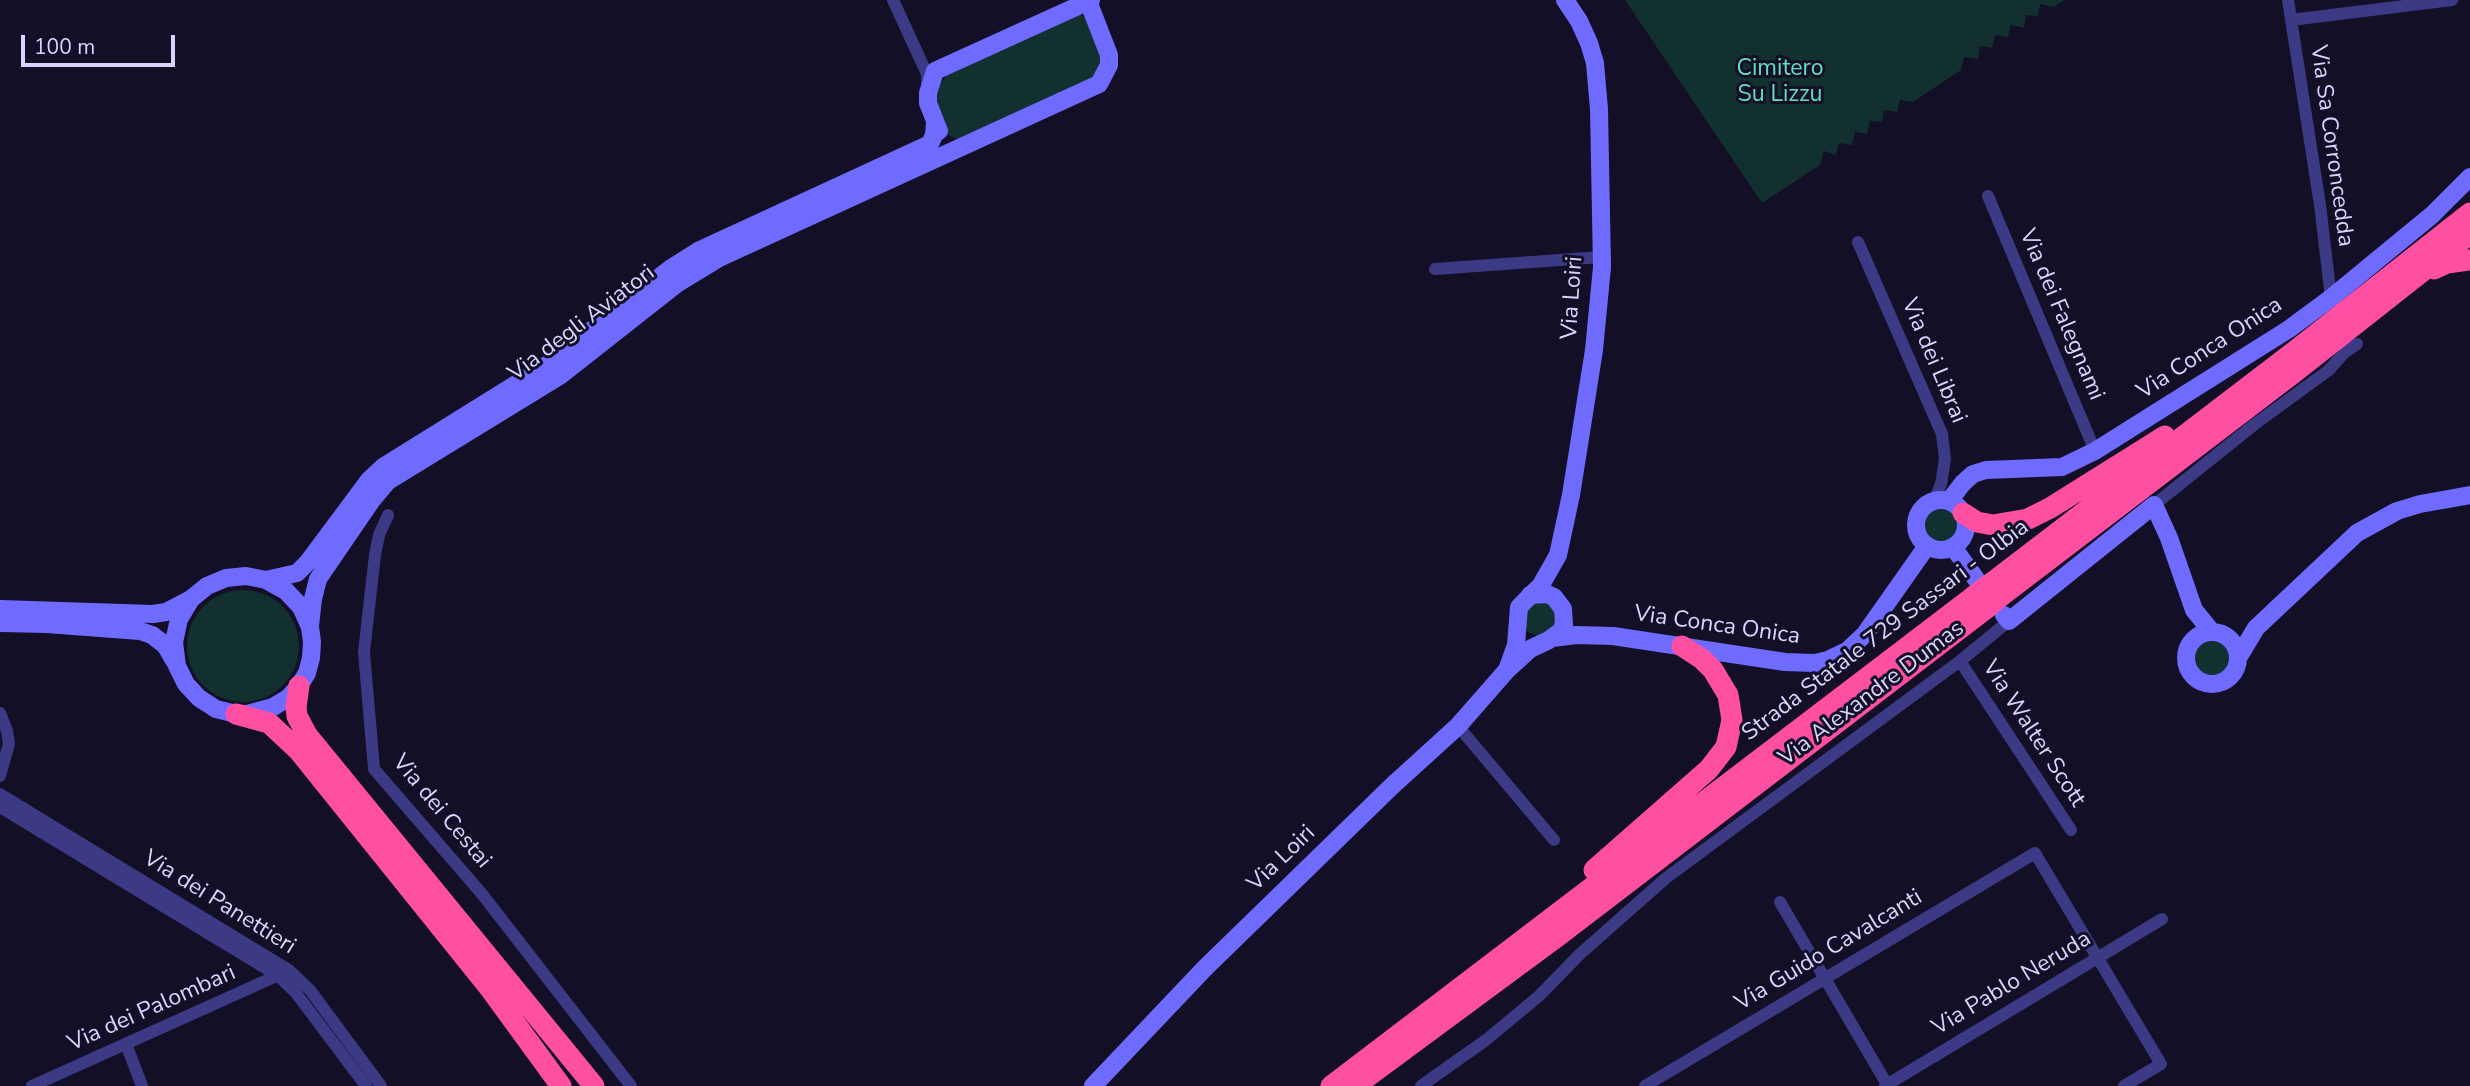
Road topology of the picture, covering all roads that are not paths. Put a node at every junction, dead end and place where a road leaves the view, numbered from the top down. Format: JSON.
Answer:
{"nodes":[{"id":1,"x":893,"y":0,"type":"edge"},
{"id":2,"x":1088,"y":0,"type":"edge"},
{"id":3,"x":1565,"y":0,"type":"edge"},
{"id":4,"x":2288,"y":0,"type":"edge"},
{"id":5,"x":2452,"y":0,"type":"edge"},
{"id":6,"x":2291,"y":20,"type":"junction"},
{"id":7,"x":928,"y":93,"type":"junction"},
{"id":8,"x":935,"y":123,"type":"junction"},
{"id":9,"x":965,"y":146,"type":"junction"},
{"id":10,"x":2470,"y":177,"type":"edge"},
{"id":11,"x":1988,"y":196,"type":"dead end"},
{"id":12,"x":2470,"y":213,"type":"edge"},
{"id":13,"x":2470,"y":234,"type":"edge"},
{"id":14,"x":1858,"y":242,"type":"dead end"},
{"id":15,"x":1601,"y":257,"type":"junction"},
{"id":16,"x":2470,"y":260,"type":"edge"},
{"id":17,"x":1435,"y":269,"type":"dead end"},
{"id":18,"x":2404,"y":285,"type":"junction"},
{"id":19,"x":2331,"y":298,"type":"junction"},
{"id":20,"x":2357,"y":344,"type":"dead end"},
{"id":21,"x":2257,"y":380,"type":"junction"},
{"id":22,"x":2095,"y":451,"type":"junction"},
{"id":23,"x":2470,"y":495,"type":"edge"},
{"id":24,"x":1949,"y":505,"type":"junction"},
{"id":25,"x":2154,"y":505,"type":"junction"},
{"id":26,"x":388,"y":515,"type":"dead end"},
{"id":27,"x":1927,"y":546,"type":"junction"},
{"id":28,"x":1954,"y":547,"type":"junction"},
{"id":29,"x":1558,"y":555,"type":"junction"},
{"id":30,"x":266,"y":580,"type":"junction"},
{"id":31,"x":1530,"y":595,"type":"junction"},
{"id":32,"x":191,"y":599,"type":"junction"},
{"id":33,"x":1991,"y":600,"type":"junction"},
{"id":34,"x":1561,"y":605,"type":"junction"},
{"id":35,"x":0,"y":609,"type":"edge"},
{"id":36,"x":2194,"y":610,"type":"junction"},
{"id":37,"x":0,"y":623,"type":"edge"},
{"id":38,"x":1517,"y":623,"type":"junction"},
{"id":39,"x":310,"y":627,"type":"junction"},
{"id":40,"x":2256,"y":628,"type":"junction"},
{"id":41,"x":2220,"y":635,"type":"junction"},
{"id":42,"x":1613,"y":636,"type":"junction"},
{"id":43,"x":1551,"y":639,"type":"junction"},
{"id":44,"x":2193,"y":641,"type":"junction"},
{"id":45,"x":1682,"y":646,"type":"junction"},
{"id":46,"x":2238,"y":658,"type":"junction"},
{"id":47,"x":1960,"y":660,"type":"junction"},
{"id":48,"x":177,"y":666,"type":"junction"},
{"id":49,"x":1507,"y":670,"type":"junction"},
{"id":50,"x":299,"y":686,"type":"junction"},
{"id":51,"x":0,"y":713,"type":"edge"},
{"id":52,"x":236,"y":714,"type":"junction"},
{"id":53,"x":1458,"y":726,"type":"junction"},
{"id":54,"x":0,"y":776,"type":"edge"},
{"id":55,"x":0,"y":794,"type":"edge"},
{"id":56,"x":0,"y":807,"type":"edge"},
{"id":57,"x":2071,"y":830,"type":"dead end"},
{"id":58,"x":1554,"y":840,"type":"dead end"},
{"id":59,"x":1780,"y":902,"type":"dead end"},
{"id":60,"x":2162,"y":919,"type":"dead end"},
{"id":61,"x":2098,"y":957,"type":"junction"},
{"id":62,"x":289,"y":970,"type":"junction"},
{"id":63,"x":277,"y":975,"type":"junction"},
{"id":64,"x":1475,"y":976,"type":"junction"},
{"id":65,"x":1824,"y":979,"type":"junction"},
{"id":66,"x":500,"y":988,"type":"junction"},
{"id":67,"x":126,"y":1044,"type":"junction"},
{"id":68,"x":32,"y":1086,"type":"edge"},
{"id":69,"x":142,"y":1086,"type":"edge"},
{"id":70,"x":366,"y":1086,"type":"edge"},
{"id":71,"x":381,"y":1086,"type":"edge"},
{"id":72,"x":561,"y":1086,"type":"edge"},
{"id":73,"x":573,"y":1086,"type":"edge"},
{"id":74,"x":586,"y":1086,"type":"edge"},
{"id":75,"x":594,"y":1086,"type":"edge"},
{"id":76,"x":631,"y":1086,"type":"edge"},
{"id":77,"x":1093,"y":1086,"type":"edge"},
{"id":78,"x":1331,"y":1086,"type":"edge"},
{"id":79,"x":1355,"y":1086,"type":"edge"},
{"id":80,"x":1421,"y":1086,"type":"edge"},
{"id":81,"x":1645,"y":1086,"type":"edge"},
{"id":82,"x":1886,"y":1086,"type":"edge"},
{"id":83,"x":2124,"y":1086,"type":"edge"}],
"edges":[{"from":1,"to":7,"type":"street"},
{"from":2,"to":7,"type":"street","name":"Via degli Aviatori"},
{"from":2,"to":9,"type":"street","name":"Via degli Aviatori"},
{"from":3,"to":15,"type":"street","name":"Via Loiri"},
{"from":4,"to":6,"type":"street","name":"Via Sa Corroncedda"},
{"from":5,"to":6,"type":"street"},
{"from":6,"to":19,"type":"street","name":"Via Sa Corroncedda"},
{"from":7,"to":8,"type":"street"},
{"from":8,"to":9,"type":"street"},
{"from":8,"to":30,"type":"street","name":"Via degli Aviatori"},
{"from":9,"to":39,"type":"street","name":"Via degli Aviatori"},
{"from":10,"to":19,"type":"street","name":"Via Conca Onica"},
{"from":11,"to":22,"type":"street","name":"Via dei Falegnami"},
{"from":12,"to":21,"type":"highway","name":"Strada Statale 729 Sassari - Olbia"},
{"from":13,"to":18,"type":"highway","name":"Strada Statale 729 Sassari - Olbia"},
{"from":14,"to":24,"type":"street","name":"Via dei Librai"},
{"from":15,"to":17,"type":"street"},
{"from":15,"to":29,"type":"street","name":"Via Loiri"},
{"from":16,"to":18,"type":"highway"},
{"from":18,"to":33,"type":"highway","name":"Strada Statale 729 Sassari - Olbia"},
{"from":19,"to":22,"type":"street","name":"Via Conca Onica"},
{"from":20,"to":25,"type":"street","name":"Via Alexandre Dumas"},
{"from":21,"to":24,"type":"highway"},
{"from":21,"to":33,"type":"highway","name":"Strada Statale 729 Sassari - Olbia"},
{"from":22,"to":24,"type":"street","name":"Via Conca Onica"},
{"from":23,"to":40,"type":"street"},
{"from":24,"to":27,"type":"street"},
{"from":24,"to":28,"type":"street"},
{"from":25,"to":33,"type":"street","name":"Via Alexandre Dumas"},
{"from":25,"to":36,"type":"street"},
{"from":26,"to":76,"type":"street","name":"Via dei Cestai"},
{"from":27,"to":28,"type":"street"},
{"from":27,"to":45,"type":"street","name":"Via Conca Onica"},
{"from":28,"to":33,"type":"street"},
{"from":29,"to":31,"type":"street","name":"Via Loiri"},
{"from":29,"to":34,"type":"street"},
{"from":30,"to":32,"type":"street"},
{"from":30,"to":39,"type":"street"},
{"from":31,"to":34,"type":"street"},
{"from":31,"to":38,"type":"street"},
{"from":32,"to":35,"type":"street"},
{"from":32,"to":48,"type":"street"},
{"from":33,"to":47,"type":"street","name":"Via Alexandre Dumas"},
{"from":33,"to":64,"type":"highway","name":"Strada Statale 729 Sassari - Olbia"},
{"from":33,"to":79,"type":"highway","name":"Strada Statale 729 Sassari - Olbia"},
{"from":34,"to":42,"type":"street","name":"Via Conca Onica"},
{"from":34,"to":43,"type":"street"},
{"from":36,"to":41,"type":"street"},
{"from":36,"to":44,"type":"street"},
{"from":37,"to":48,"type":"street"},
{"from":38,"to":43,"type":"street"},
{"from":38,"to":49,"type":"street","name":"Via Loiri"},
{"from":39,"to":50,"type":"street"},
{"from":40,"to":41,"type":"street"},
{"from":40,"to":46,"type":"street"},
{"from":41,"to":44,"type":"street"},
{"from":41,"to":46,"type":"street"},
{"from":42,"to":43,"type":"street","name":"Via Conca Onica"},
{"from":42,"to":45,"type":"street","name":"Via Conca Onica"},
{"from":43,"to":49,"type":"street","name":"Via Loiri"},
{"from":44,"to":46,"type":"street"},
{"from":45,"to":64,"type":"highway"},
{"from":47,"to":57,"type":"street","name":"Via Walter Scott"},
{"from":47,"to":80,"type":"street","name":"Via Alexandre Dumas"},
{"from":48,"to":52,"type":"street"},
{"from":49,"to":53,"type":"street","name":"Via Loiri"},
{"from":50,"to":52,"type":"street"},
{"from":50,"to":66,"type":"highway"},
{"from":51,"to":54,"type":"street"},
{"from":52,"to":66,"type":"highway"},
{"from":53,"to":58,"type":"street"},
{"from":53,"to":77,"type":"street","name":"Via Loiri"},
{"from":55,"to":62,"type":"street","name":"Via dei Panettieri"},
{"from":56,"to":63,"type":"street","name":"Via dei Panettieri"},
{"from":59,"to":65,"type":"street"},
{"from":60,"to":61,"type":"street","name":"Via Pablo Neruda"},
{"from":61,"to":65,"type":"street","name":"Via Guido Cavalcanti"},
{"from":61,"to":82,"type":"street","name":"Via Pablo Neruda"},
{"from":61,"to":83,"type":"street"},
{"from":62,"to":63,"type":"street","name":"Via dei Palombari"},
{"from":62,"to":71,"type":"street","name":"Via dei Panettieri"},
{"from":63,"to":67,"type":"street","name":"Via dei Palombari"},
{"from":63,"to":70,"type":"street","name":"Via dei Panettieri"},
{"from":64,"to":78,"type":"highway","name":"Strada Statale 729 Sassari - Olbia"},
{"from":65,"to":81,"type":"street","name":"Via Guido Cavalcanti"},
{"from":65,"to":82,"type":"street"},
{"from":66,"to":72,"type":"highway"},
{"from":66,"to":73,"type":"highway"},
{"from":66,"to":74,"type":"highway"},
{"from":66,"to":75,"type":"highway"},
{"from":67,"to":68,"type":"street","name":"Via dei Palombari"},
{"from":67,"to":69,"type":"street"}]}
